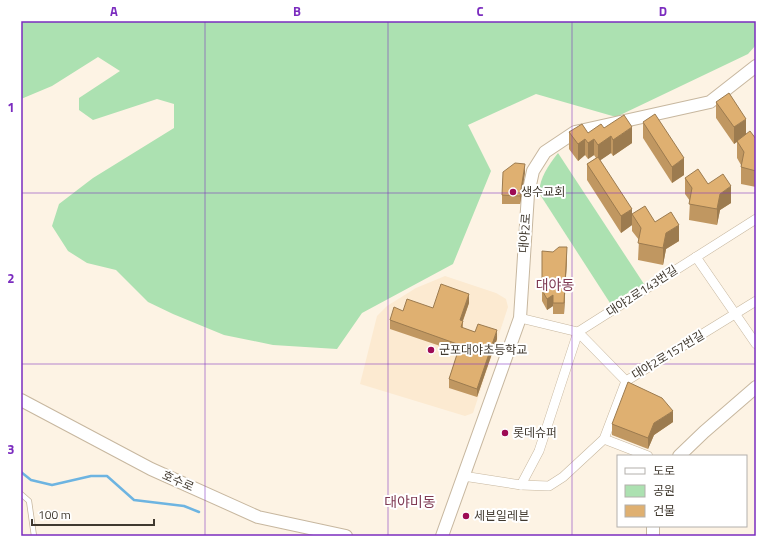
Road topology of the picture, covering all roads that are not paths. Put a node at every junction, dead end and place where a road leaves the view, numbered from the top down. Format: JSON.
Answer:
{"nodes":[{"id":1,"x":756,"y":66,"type":"edge"},
{"id":2,"x":756,"y":219,"type":"edge"},
{"id":3,"x":696,"y":257,"type":"junction"},
{"id":4,"x":756,"y":301,"type":"edge"},
{"id":5,"x":735,"y":314,"type":"junction"},
{"id":6,"x":520,"y":318,"type":"junction"},
{"id":7,"x":578,"y":332,"type":"junction"},
{"id":8,"x":756,"y":344,"type":"edge"},
{"id":9,"x":626,"y":381,"type":"junction"},
{"id":10,"x":756,"y":387,"type":"edge"},
{"id":11,"x":21,"y":400,"type":"edge"},
{"id":12,"x":604,"y":439,"type":"junction"},
{"id":13,"x":645,"y":455,"type":"edge"},
{"id":14,"x":680,"y":455,"type":"edge"},
{"id":15,"x":463,"y":476,"type":"junction"},
{"id":16,"x":521,"y":485,"type":"junction"},
{"id":17,"x":21,"y":494,"type":"edge"},
{"id":18,"x":34,"y":536,"type":"edge"},
{"id":19,"x":346,"y":536,"type":"edge"},
{"id":20,"x":442,"y":536,"type":"edge"}],
"edges":[{"from":1,"to":6,"type":"street","name":"대야2로"},
{"from":2,"to":3,"type":"street","name":"대야2로143번길"},
{"from":3,"to":5,"type":"street"},
{"from":3,"to":7,"type":"street","name":"대야2로143번길"},
{"from":4,"to":5,"type":"street","name":"대야2로157번길"},
{"from":5,"to":8,"type":"street"},
{"from":5,"to":9,"type":"street","name":"대야2로157번길"},
{"from":6,"to":7,"type":"street"},
{"from":6,"to":15,"type":"street","name":"대야2로"},
{"from":7,"to":9,"type":"street"},
{"from":7,"to":16,"type":"street"},
{"from":9,"to":12,"type":"street","name":"대야2로157번길"},
{"from":10,"to":14,"type":"street"},
{"from":11,"to":19,"type":"street","name":"호수로"},
{"from":12,"to":13,"type":"street"},
{"from":12,"to":16,"type":"street","name":"대야2로157번길"},
{"from":15,"to":16,"type":"street","name":"대야2로157번길"},
{"from":15,"to":20,"type":"street","name":"대야2로"},
{"from":17,"to":18,"type":"lane"}]}
